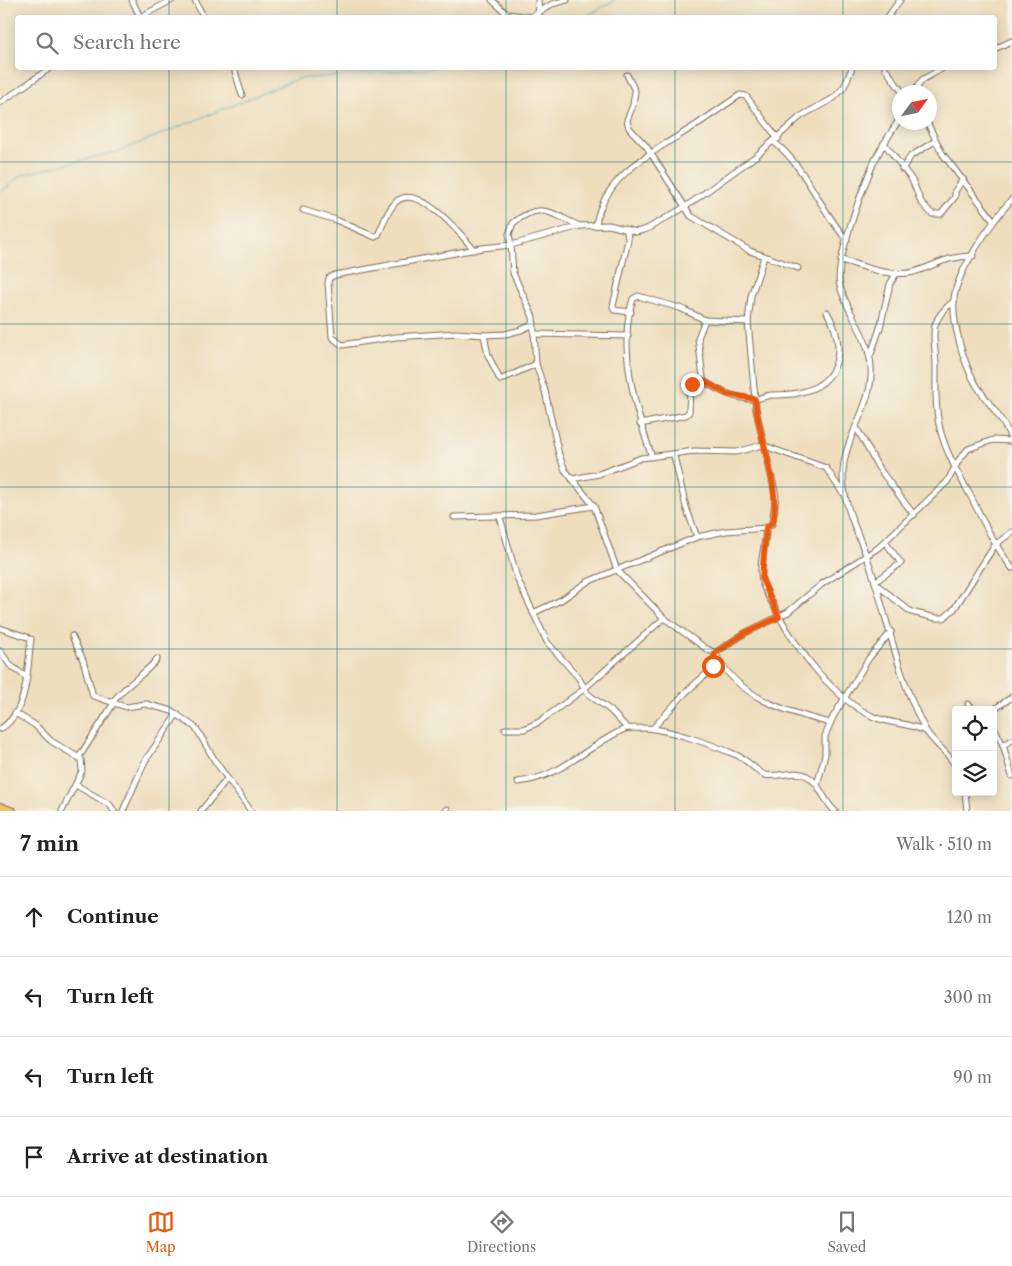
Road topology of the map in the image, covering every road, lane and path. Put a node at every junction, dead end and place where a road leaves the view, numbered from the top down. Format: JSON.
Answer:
{"nodes":[{"id":1,"x":132,"y":0,"type":"edge"},
{"id":2,"x":172,"y":0,"type":"edge"},
{"id":3,"x":195,"y":0,"type":"edge"},
{"id":4,"x":492,"y":0,"type":"edge"},
{"id":5,"x":538,"y":0,"type":"edge"},
{"id":6,"x":567,"y":0,"type":"edge"},
{"id":7,"x":900,"y":0,"type":"edge"},
{"id":8,"x":539,"y":14,"type":"joint"},
{"id":9,"x":139,"y":15,"type":"edge"},
{"id":10,"x":145,"y":15,"type":"edge"},
{"id":11,"x":202,"y":15,"type":"edge"},
{"id":12,"x":511,"y":15,"type":"edge"},
{"id":13,"x":889,"y":15,"type":"edge"},
{"id":14,"x":1012,"y":41,"type":"edge"},
{"id":15,"x":997,"y":48,"type":"edge"},
{"id":16,"x":47,"y":70,"type":"edge"},
{"id":17,"x":235,"y":70,"type":"edge"},
{"id":18,"x":851,"y":70,"type":"edge"},
{"id":19,"x":886,"y":70,"type":"edge"},
{"id":20,"x":940,"y":70,"type":"edge"},
{"id":21,"x":627,"y":75,"type":"dead end"},
{"id":22,"x":897,"y":85,"type":"edge"},
{"id":23,"x":919,"y":85,"type":"edge"},
{"id":24,"x":242,"y":95,"type":"dead end"},
{"id":25,"x":0,"y":103,"type":"edge"},
{"id":26,"x":892,"y":130,"type":"edge"},
{"id":27,"x":930,"y":130,"type":"edge"},
{"id":28,"x":776,"y":140,"type":"junction"},
{"id":29,"x":935,"y":141,"type":"junction"},
{"id":30,"x":884,"y":143,"type":"junction"},
{"id":31,"x":650,"y":152,"type":"junction"},
{"id":32,"x":902,"y":169,"type":"junction"},
{"id":33,"x":963,"y":179,"type":"junction"},
{"id":34,"x":1012,"y":199,"type":"edge"},
{"id":35,"x":685,"y":207,"type":"junction"},
{"id":36,"x":303,"y":210,"type":"dead end"},
{"id":37,"x":994,"y":221,"type":"junction"},
{"id":38,"x":596,"y":224,"type":"junction"},
{"id":39,"x":580,"y":226,"type":"junction"},
{"id":40,"x":626,"y":230,"type":"junction"},
{"id":41,"x":847,"y":240,"type":"junction"},
{"id":42,"x":511,"y":245,"type":"junction"},
{"id":43,"x":474,"y":250,"type":"junction"},
{"id":44,"x":974,"y":256,"type":"junction"},
{"id":45,"x":764,"y":258,"type":"junction"},
{"id":46,"x":841,"y":260,"type":"junction"},
{"id":47,"x":798,"y":268,"type":"dead end"},
{"id":48,"x":896,"y":274,"type":"junction"},
{"id":49,"x":954,"y":300,"type":"junction"},
{"id":50,"x":631,"y":312,"type":"junction"},
{"id":51,"x":827,"y":312,"type":"dead end"},
{"id":52,"x":705,"y":320,"type":"junction"},
{"id":53,"x":748,"y":322,"type":"junction"},
{"id":54,"x":534,"y":324,"type":"junction"},
{"id":55,"x":534,"y":334,"type":"junction"},
{"id":56,"x":484,"y":335,"type":"junction"},
{"id":57,"x":628,"y":336,"type":"junction"},
{"id":58,"x":870,"y":355,"type":"junction"},
{"id":59,"x":536,"y":364,"type":"junction"},
{"id":60,"x":702,"y":380,"type":"junction"},
{"id":61,"x":755,"y":399,"type":"junction"},
{"id":62,"x":640,"y":424,"type":"junction"},
{"id":63,"x":856,"y":427,"type":"junction"},
{"id":64,"x":1012,"y":441,"type":"edge"},
{"id":65,"x":762,"y":445,"type":"junction"},
{"id":66,"x":674,"y":456,"type":"junction"},
{"id":67,"x":652,"y":457,"type":"junction"},
{"id":68,"x":956,"y":467,"type":"junction"},
{"id":69,"x":572,"y":480,"type":"junction"},
{"id":70,"x":843,"y":494,"type":"junction"},
{"id":71,"x":594,"y":506,"type":"junction"},
{"id":72,"x":914,"y":514,"type":"junction"},
{"id":73,"x":454,"y":517,"type":"dead end"},
{"id":74,"x":500,"y":517,"type":"junction"},
{"id":75,"x":766,"y":528,"type":"junction"},
{"id":76,"x":1012,"y":532,"type":"edge"},
{"id":77,"x":697,"y":537,"type":"junction"},
{"id":78,"x":885,"y":542,"type":"junction"},
{"id":79,"x":995,"y":545,"type":"junction"},
{"id":80,"x":866,"y":556,"type":"junction"},
{"id":81,"x":1012,"y":568,"type":"edge"},
{"id":82,"x":617,"y":570,"type":"junction"},
{"id":83,"x":875,"y":583,"type":"junction"},
{"id":84,"x":533,"y":612,"type":"junction"},
{"id":85,"x":779,"y":617,"type":"junction"},
{"id":86,"x":664,"y":618,"type":"junction"},
{"id":87,"x":2,"y":631,"type":"edge"},
{"id":88,"x":891,"y":632,"type":"junction"},
{"id":89,"x":72,"y":636,"type":"dead end"},
{"id":90,"x":0,"y":650,"type":"edge"},
{"id":91,"x":715,"y":654,"type":"junction"},
{"id":92,"x":157,"y":659,"type":"dead end"},
{"id":93,"x":26,"y":677,"type":"junction"},
{"id":94,"x":584,"y":689,"type":"junction"},
{"id":95,"x":844,"y":696,"type":"junction"},
{"id":96,"x":1012,"y":697,"type":"edge"},
{"id":97,"x":113,"y":703,"type":"junction"},
{"id":98,"x":997,"y":707,"type":"edge"},
{"id":99,"x":15,"y":713,"type":"junction"},
{"id":100,"x":177,"y":714,"type":"junction"},
{"id":101,"x":830,"y":723,"type":"junction"},
{"id":102,"x":627,"y":728,"type":"junction"},
{"id":103,"x":653,"y":728,"type":"junction"},
{"id":104,"x":0,"y":729,"type":"edge"},
{"id":105,"x":505,"y":729,"type":"dead end"},
{"id":106,"x":926,"y":731,"type":"junction"},
{"id":107,"x":997,"y":733,"type":"edge"},
{"id":108,"x":1012,"y":740,"type":"edge"},
{"id":109,"x":1003,"y":745,"type":"junction"},
{"id":110,"x":79,"y":757,"type":"junction"},
{"id":111,"x":952,"y":760,"type":"edge"},
{"id":112,"x":1012,"y":776,"type":"edge"},
{"id":113,"x":227,"y":779,"type":"junction"},
{"id":114,"x":518,"y":782,"type":"dead end"},
{"id":115,"x":76,"y":785,"type":"junction"},
{"id":116,"x":817,"y":785,"type":"junction"},
{"id":117,"x":966,"y":796,"type":"edge"},
{"id":118,"x":0,"y":806,"type":"edge"},
{"id":119,"x":13,"y":811,"type":"edge"},
{"id":120,"x":62,"y":811,"type":"edge"},
{"id":121,"x":114,"y":811,"type":"edge"},
{"id":122,"x":123,"y":811,"type":"edge"},
{"id":123,"x":201,"y":811,"type":"edge"},
{"id":124,"x":251,"y":811,"type":"edge"},
{"id":125,"x":835,"y":811,"type":"edge"},
{"id":126,"x":968,"y":811,"type":"edge"}],
"edges":[{"from":1,"to":9,"type":"street"},
{"from":2,"to":10,"type":"street"},
{"from":3,"to":11,"type":"street"},
{"from":4,"to":12,"type":"street"},
{"from":5,"to":8,"type":"street"},
{"from":6,"to":8,"type":"street"},
{"from":7,"to":13,"type":"street"},
{"from":14,"to":15,"type":"street"},
{"from":16,"to":25,"type":"street"},
{"from":17,"to":24,"type":"street"},
{"from":18,"to":28,"type":"street"},
{"from":19,"to":22,"type":"street"},
{"from":20,"to":23,"type":"street"},
{"from":21,"to":31,"type":"street"},
{"from":26,"to":30,"type":"street"},
{"from":27,"to":29,"type":"street"},
{"from":28,"to":31,"type":"street"},
{"from":28,"to":35,"type":"street"},
{"from":28,"to":41,"type":"street"},
{"from":29,"to":32,"type":"street"},
{"from":29,"to":33,"type":"street"},
{"from":30,"to":32,"type":"street"},
{"from":30,"to":41,"type":"street"},
{"from":31,"to":35,"type":"street"},
{"from":31,"to":38,"type":"street"},
{"from":32,"to":33,"type":"street"},
{"from":33,"to":37,"type":"street"},
{"from":34,"to":37,"type":"street"},
{"from":35,"to":40,"type":"street"},
{"from":35,"to":45,"type":"street"},
{"from":36,"to":43,"type":"street"},
{"from":37,"to":44,"type":"street"},
{"from":38,"to":39,"type":"street"},
{"from":38,"to":40,"type":"street"},
{"from":39,"to":42,"type":"street"},
{"from":39,"to":42,"type":"street"},
{"from":40,"to":50,"type":"street"},
{"from":41,"to":46,"type":"street"},
{"from":42,"to":43,"type":"street"},
{"from":42,"to":54,"type":"street"},
{"from":43,"to":56,"type":"street"},
{"from":44,"to":48,"type":"street"},
{"from":44,"to":49,"type":"street"},
{"from":45,"to":47,"type":"street"},
{"from":45,"to":53,"type":"street"},
{"from":46,"to":48,"type":"street"},
{"from":46,"to":58,"type":"street"},
{"from":48,"to":58,"type":"street"},
{"from":49,"to":64,"type":"street"},
{"from":49,"to":68,"type":"street"},
{"from":50,"to":52,"type":"street"},
{"from":50,"to":57,"type":"street"},
{"from":51,"to":61,"type":"street"},
{"from":52,"to":53,"type":"street"},
{"from":52,"to":60,"type":"street"},
{"from":53,"to":61,"type":"street"},
{"from":54,"to":55,"type":"street"},
{"from":54,"to":56,"type":"street"},
{"from":55,"to":57,"type":"street"},
{"from":55,"to":59,"type":"street"},
{"from":56,"to":59,"type":"street"},
{"from":57,"to":62,"type":"street"},
{"from":58,"to":63,"type":"street"},
{"from":59,"to":69,"type":"street"},
{"from":60,"to":61,"type":"street"},
{"from":60,"to":62,"type":"street"},
{"from":61,"to":65,"type":"street"},
{"from":62,"to":67,"type":"street"},
{"from":63,"to":70,"type":"street"},
{"from":63,"to":72,"type":"street"},
{"from":64,"to":68,"type":"street"},
{"from":65,"to":66,"type":"street"},
{"from":65,"to":70,"type":"street"},
{"from":65,"to":75,"type":"street"},
{"from":66,"to":67,"type":"street"},
{"from":66,"to":77,"type":"street"},
{"from":67,"to":69,"type":"street"},
{"from":68,"to":72,"type":"street"},
{"from":68,"to":79,"type":"street"},
{"from":69,"to":71,"type":"street"},
{"from":70,"to":80,"type":"street"},
{"from":71,"to":74,"type":"street"},
{"from":71,"to":82,"type":"street"},
{"from":72,"to":78,"type":"street"},
{"from":73,"to":74,"type":"street"},
{"from":74,"to":84,"type":"street"},
{"from":75,"to":77,"type":"street"},
{"from":75,"to":85,"type":"street"},
{"from":76,"to":79,"type":"street"},
{"from":77,"to":82,"type":"street"},
{"from":78,"to":80,"type":"street"},
{"from":78,"to":83,"type":"street"},
{"from":79,"to":81,"type":"street"},
{"from":79,"to":83,"type":"street"},
{"from":80,"to":83,"type":"street"},
{"from":80,"to":85,"type":"street"},
{"from":82,"to":84,"type":"street"},
{"from":82,"to":86,"type":"street"},
{"from":83,"to":88,"type":"street"},
{"from":84,"to":94,"type":"street"},
{"from":85,"to":91,"type":"street"},
{"from":85,"to":95,"type":"street"},
{"from":86,"to":91,"type":"street"},
{"from":86,"to":94,"type":"street"},
{"from":87,"to":93,"type":"street"},
{"from":88,"to":95,"type":"street"},
{"from":88,"to":106,"type":"street"},
{"from":89,"to":97,"type":"street"},
{"from":90,"to":93,"type":"street"},
{"from":91,"to":101,"type":"street"},
{"from":91,"to":103,"type":"street"},
{"from":92,"to":97,"type":"street"},
{"from":93,"to":99,"type":"street"},
{"from":94,"to":102,"type":"street"},
{"from":94,"to":105,"type":"street"},
{"from":95,"to":101,"type":"street"},
{"from":95,"to":106,"type":"street"},
{"from":96,"to":98,"type":"street"},
{"from":97,"to":100,"type":"street"},
{"from":97,"to":110,"type":"street"},
{"from":99,"to":104,"type":"street"},
{"from":99,"to":110,"type":"street"},
{"from":100,"to":113,"type":"street"},
{"from":100,"to":122,"type":"street"},
{"from":101,"to":116,"type":"street"},
{"from":102,"to":103,"type":"street"},
{"from":102,"to":114,"type":"street"},
{"from":103,"to":116,"type":"street"},
{"from":106,"to":111,"type":"street"},
{"from":107,"to":109,"type":"street"},
{"from":108,"to":109,"type":"street"},
{"from":109,"to":112,"type":"street"},
{"from":110,"to":115,"type":"street"},
{"from":113,"to":123,"type":"street"},
{"from":113,"to":124,"type":"street"},
{"from":115,"to":120,"type":"street"},
{"from":115,"to":121,"type":"street"},
{"from":116,"to":125,"type":"street"},
{"from":117,"to":126,"type":"street"},
{"from":118,"to":119,"type":"main road"}]}
